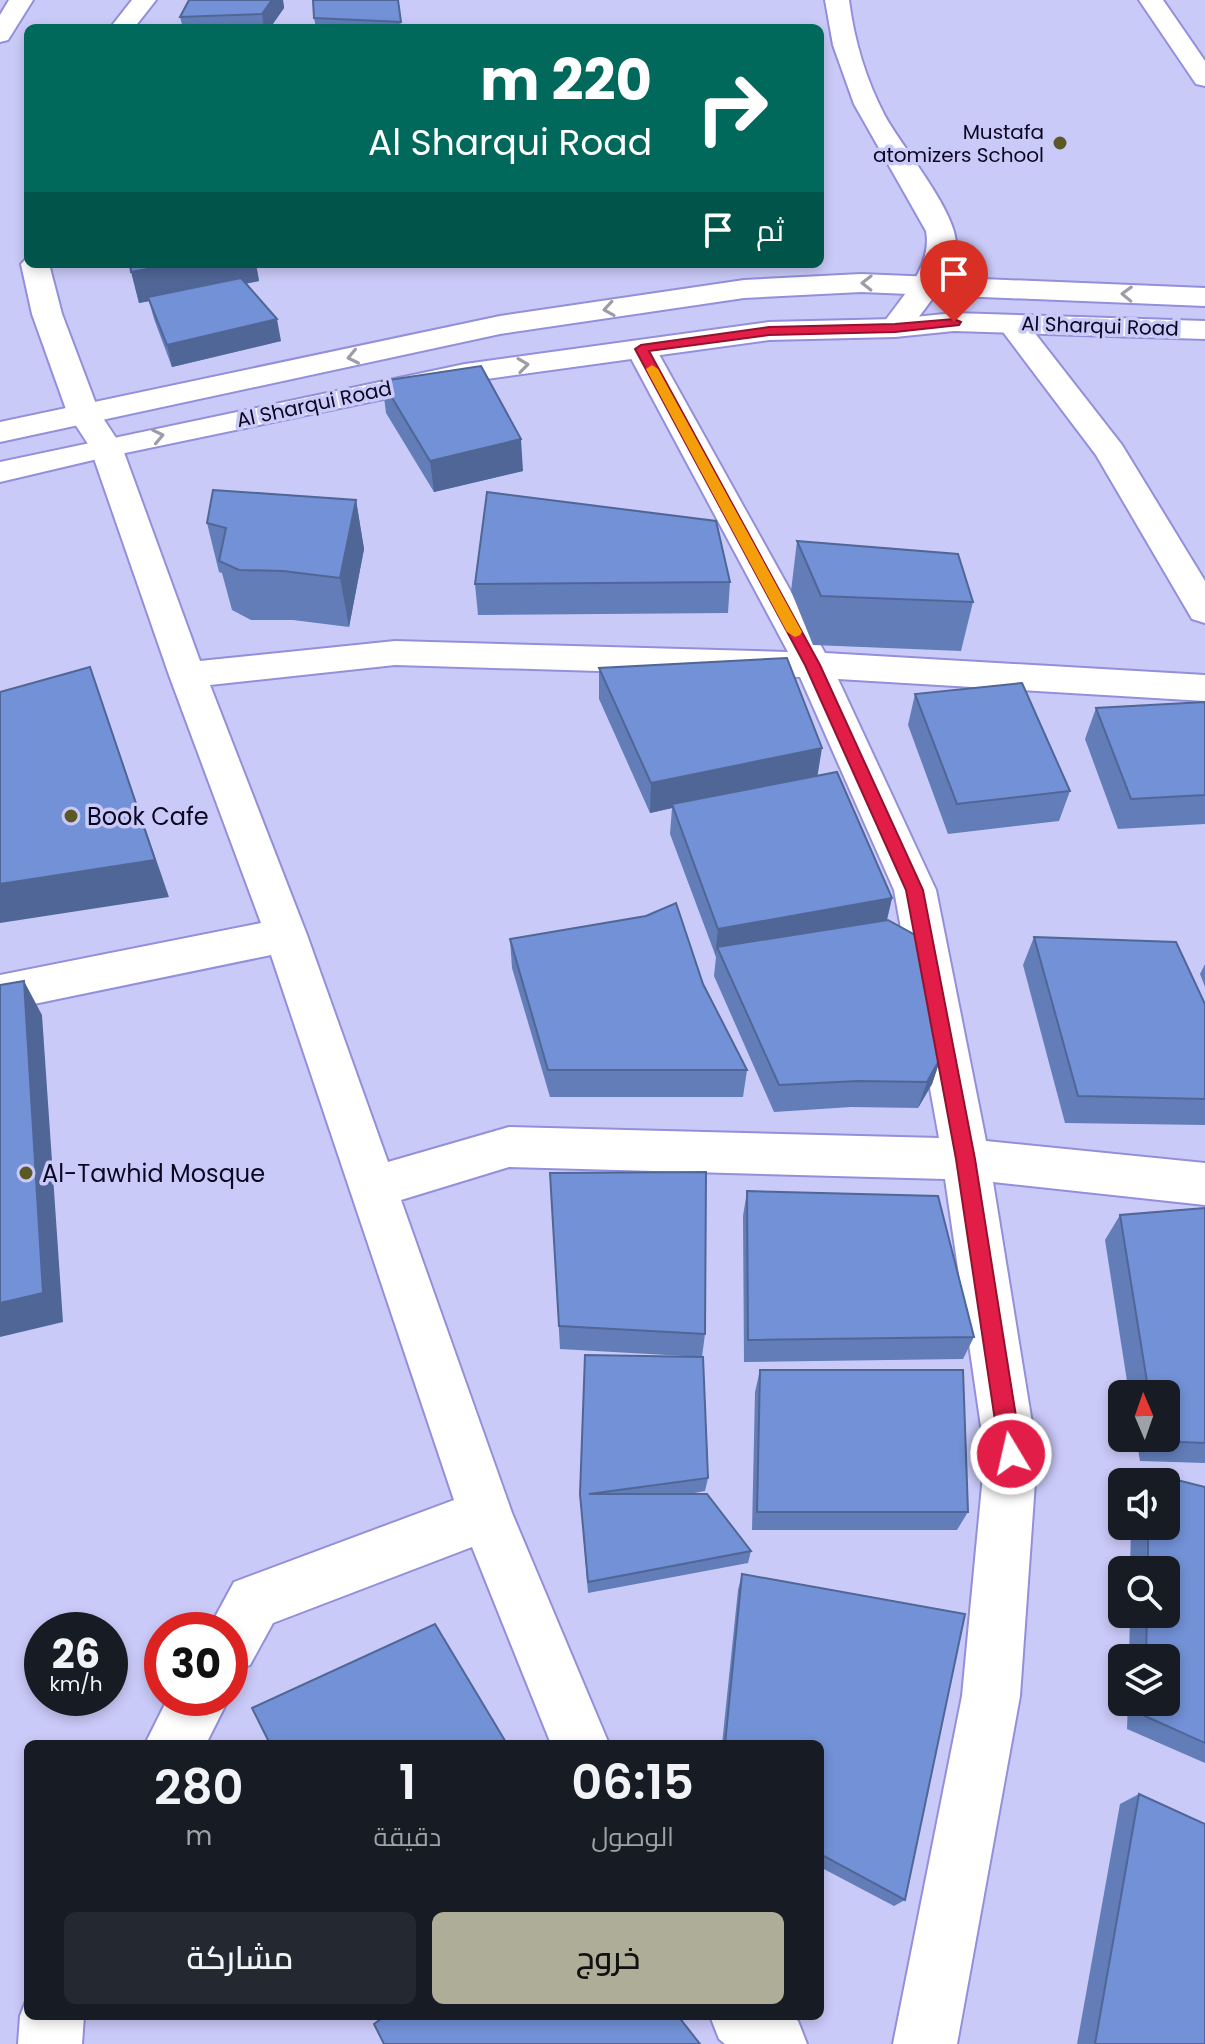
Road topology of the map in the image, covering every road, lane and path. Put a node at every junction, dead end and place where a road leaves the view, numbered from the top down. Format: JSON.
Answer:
{"nodes":[{"id":1,"x":21,"y":0,"type":"edge"},
{"id":2,"x":144,"y":0,"type":"edge"},
{"id":3,"x":837,"y":0,"type":"edge"},
{"id":4,"x":1151,"y":0,"type":"edge"},
{"id":5,"x":125,"y":24,"type":"edge"},
{"id":6,"x":0,"y":35,"type":"edge"},
{"id":7,"x":1205,"y":79,"type":"edge"},
{"id":8,"x":36,"y":268,"type":"edge"},
{"id":9,"x":926,"y":285,"type":"junction"},
{"id":10,"x":1205,"y":297,"type":"edge"},
{"id":11,"x":1012,"y":324,"type":"junction"},
{"id":12,"x":895,"y":328,"type":"junction"},
{"id":13,"x":1205,"y":330,"type":"edge"},
{"id":14,"x":641,"y":349,"type":"junction"},
{"id":15,"x":94,"y":430,"type":"junction"},
{"id":16,"x":0,"y":432,"type":"edge"},
{"id":17,"x":0,"y":472,"type":"edge"},
{"id":18,"x":1205,"y":611,"type":"edge"},
{"id":19,"x":813,"y":665,"type":"junction"},
{"id":20,"x":187,"y":675,"type":"junction"},
{"id":21,"x":1205,"y":688,"type":"edge"},
{"id":22,"x":286,"y":935,"type":"junction"},
{"id":23,"x":0,"y":993,"type":"edge"},
{"id":24,"x":966,"y":1159,"type":"junction"},
{"id":25,"x":1205,"y":1184,"type":"edge"},
{"id":26,"x":371,"y":1188,"type":"junction"},
{"id":27,"x":486,"y":1515,"type":"junction"},
{"id":28,"x":248,"y":1613,"type":"edge"},
{"id":29,"x":190,"y":1716,"type":"edge"},
{"id":30,"x":176,"y":1740,"type":"edge"},
{"id":31,"x":578,"y":1740,"type":"edge"},
{"id":32,"x":52,"y":2020,"type":"edge"},
{"id":33,"x":747,"y":2020,"type":"edge"},
{"id":34,"x":50,"y":2044,"type":"edge"},
{"id":35,"x":775,"y":2044,"type":"edge"},
{"id":36,"x":925,"y":2044,"type":"edge"}],
"edges":[{"from":1,"to":6,"type":"street"},
{"from":2,"to":5,"type":"street"},
{"from":3,"to":9,"type":"street"},
{"from":4,"to":7,"type":"street"},
{"from":8,"to":15,"type":"street"},
{"from":10,"to":9,"type":"street","one_way":true},
{"from":9,"to":12,"type":"street"},
{"from":9,"to":15,"type":"street","one_way":true},
{"from":11,"to":12,"type":"street","name":"Al Sharqui Road"},
{"from":11,"to":13,"type":"street","name":"Al Sharqui Road"},
{"from":11,"to":18,"type":"street"},
{"from":12,"to":14,"type":"street","name":"Al Sharqui Road"},
{"from":15,"to":14,"type":"street","name":"Al Sharqui Road","one_way":true},
{"from":14,"to":19,"type":"street"},
{"from":15,"to":16,"type":"street"},
{"from":15,"to":17,"type":"street","name":"Al Sharqui Road"},
{"from":15,"to":20,"type":"street"},
{"from":19,"to":20,"type":"street"},
{"from":19,"to":21,"type":"street"},
{"from":19,"to":24,"type":"street"},
{"from":20,"to":22,"type":"street"},
{"from":22,"to":23,"type":"street"},
{"from":22,"to":26,"type":"street"},
{"from":24,"to":25,"type":"street"},
{"from":24,"to":26,"type":"street"},
{"from":24,"to":36,"type":"street"},
{"from":26,"to":27,"type":"street"},
{"from":27,"to":28,"type":"street"},
{"from":27,"to":31,"type":"street"},
{"from":29,"to":30,"type":"street"},
{"from":32,"to":34,"type":"street"},
{"from":33,"to":35,"type":"street"}]}
